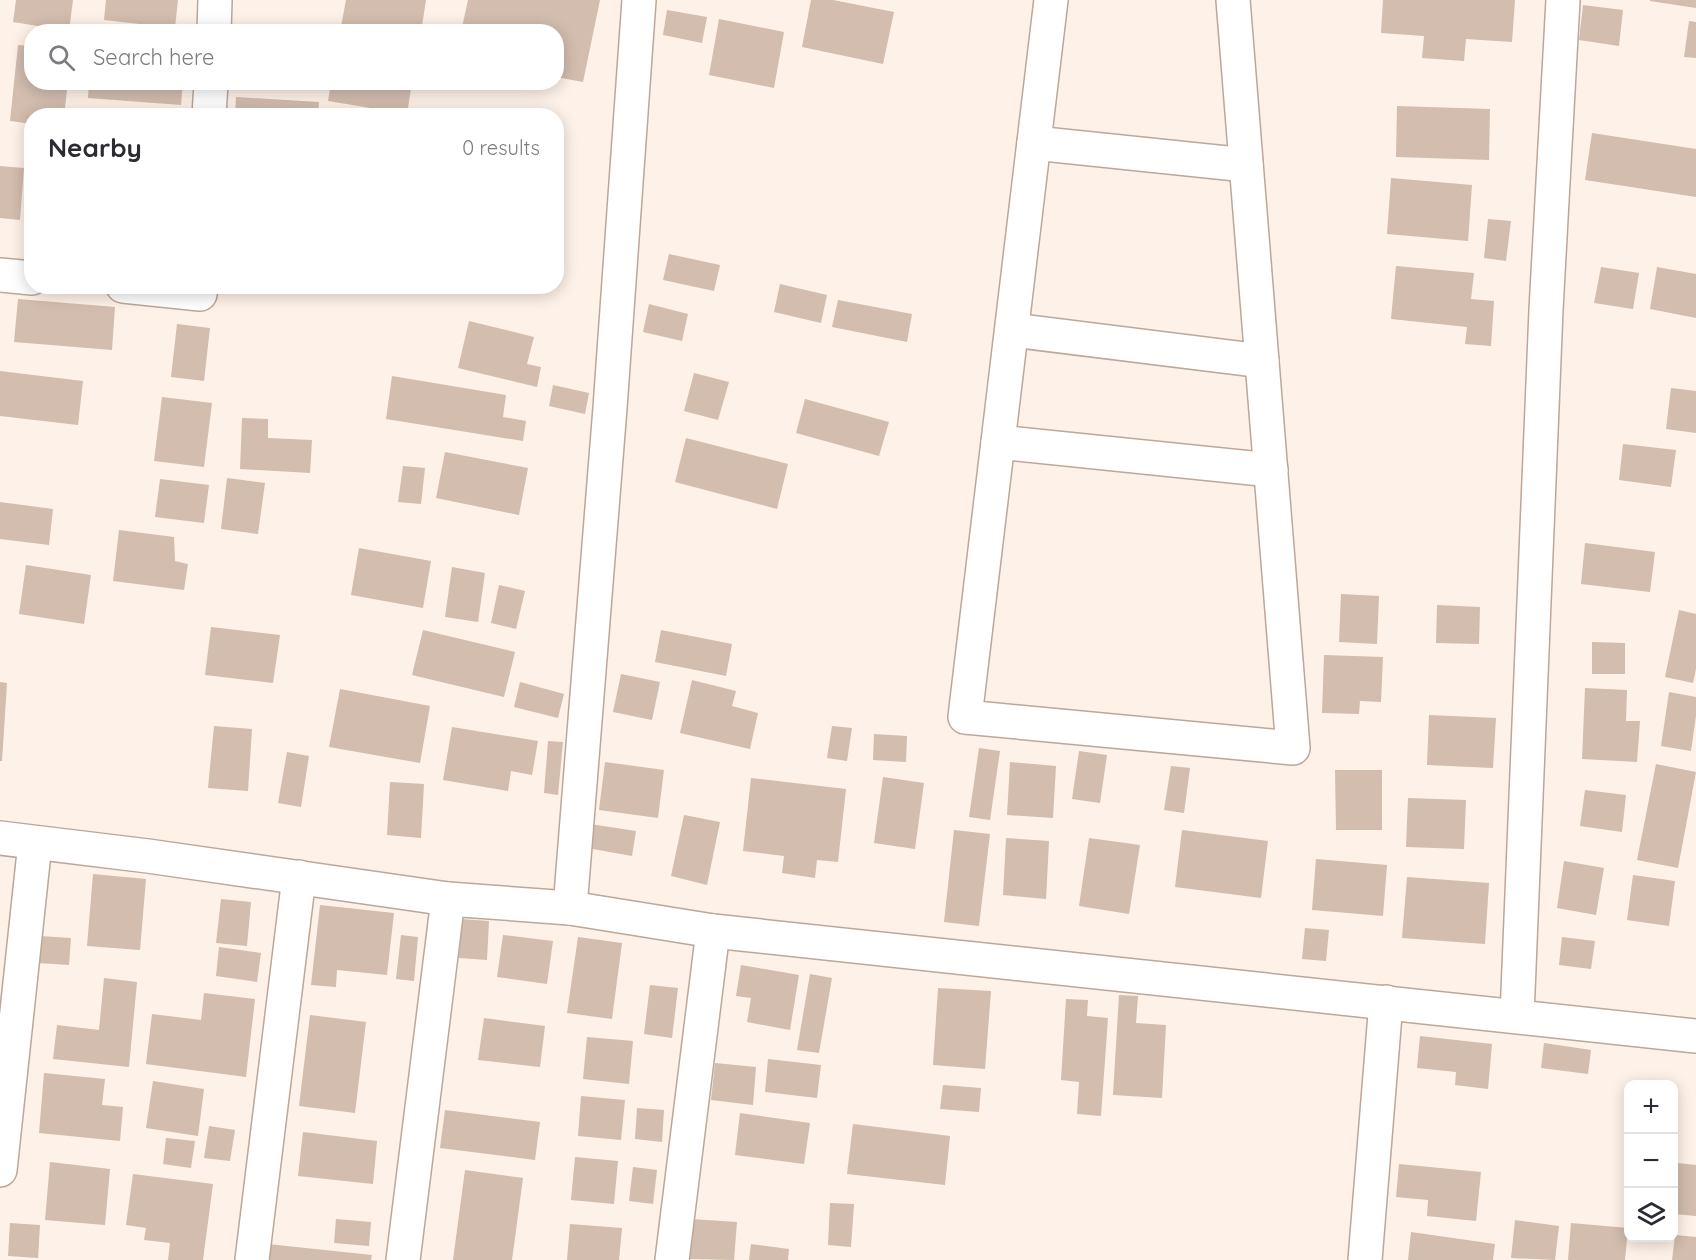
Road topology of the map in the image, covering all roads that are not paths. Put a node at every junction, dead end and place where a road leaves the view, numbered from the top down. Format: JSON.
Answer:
{"nodes":[{"id":1,"x":215,"y":0,"type":"edge"},
{"id":2,"x":639,"y":0,"type":"edge"},
{"id":3,"x":1051,"y":0,"type":"edge"},
{"id":4,"x":1233,"y":0,"type":"edge"},
{"id":5,"x":1563,"y":0,"type":"edge"},
{"id":6,"x":214,"y":24,"type":"edge"},
{"id":7,"x":211,"y":90,"type":"edge"},
{"id":8,"x":209,"y":108,"type":"edge"},
{"id":9,"x":1034,"y":144,"type":"junction"},
{"id":10,"x":1246,"y":165,"type":"junction"},
{"id":11,"x":0,"y":275,"type":"edge"},
{"id":12,"x":24,"y":277,"type":"edge"},
{"id":13,"x":1012,"y":330,"type":"junction"},
{"id":14,"x":1262,"y":361,"type":"junction"},
{"id":15,"x":998,"y":442,"type":"junction"},
{"id":16,"x":1271,"y":470,"type":"junction"},
{"id":17,"x":0,"y":838,"type":"edge"},
{"id":18,"x":35,"y":843,"type":"junction"},
{"id":19,"x":299,"y":877,"type":"junction"},
{"id":20,"x":448,"y":899,"type":"junction"},
{"id":21,"x":570,"y":908,"type":"junction"},
{"id":22,"x":713,"y":931,"type":"junction"},
{"id":23,"x":1386,"y":1002,"type":"junction"},
{"id":24,"x":1517,"y":1016,"type":"junction"},
{"id":25,"x":1696,"y":1036,"type":"edge"},
{"id":26,"x":0,"y":1170,"type":"edge"},
{"id":27,"x":252,"y":1260,"type":"edge"},
{"id":28,"x":403,"y":1260,"type":"edge"},
{"id":29,"x":672,"y":1260,"type":"edge"},
{"id":30,"x":1365,"y":1260,"type":"edge"}],
"edges":[{"from":1,"to":6,"type":"street"},
{"from":2,"to":21,"type":"street"},
{"from":3,"to":9,"type":"street"},
{"from":4,"to":10,"type":"street"},
{"from":5,"to":24,"type":"street"},
{"from":7,"to":8,"type":"street"},
{"from":9,"to":10,"type":"street"},
{"from":9,"to":13,"type":"street"},
{"from":10,"to":14,"type":"street"},
{"from":11,"to":12,"type":"street"},
{"from":13,"to":14,"type":"street"},
{"from":13,"to":15,"type":"street"},
{"from":14,"to":16,"type":"street"},
{"from":15,"to":16,"type":"street"},
{"from":15,"to":16,"type":"street"},
{"from":17,"to":18,"type":"street"},
{"from":18,"to":19,"type":"street"},
{"from":18,"to":26,"type":"street"},
{"from":19,"to":20,"type":"street"},
{"from":19,"to":27,"type":"street"},
{"from":20,"to":21,"type":"street"},
{"from":20,"to":28,"type":"street"},
{"from":21,"to":22,"type":"street"},
{"from":22,"to":23,"type":"street"},
{"from":22,"to":29,"type":"street"},
{"from":23,"to":24,"type":"street"},
{"from":23,"to":30,"type":"street"},
{"from":24,"to":25,"type":"street"}]}
